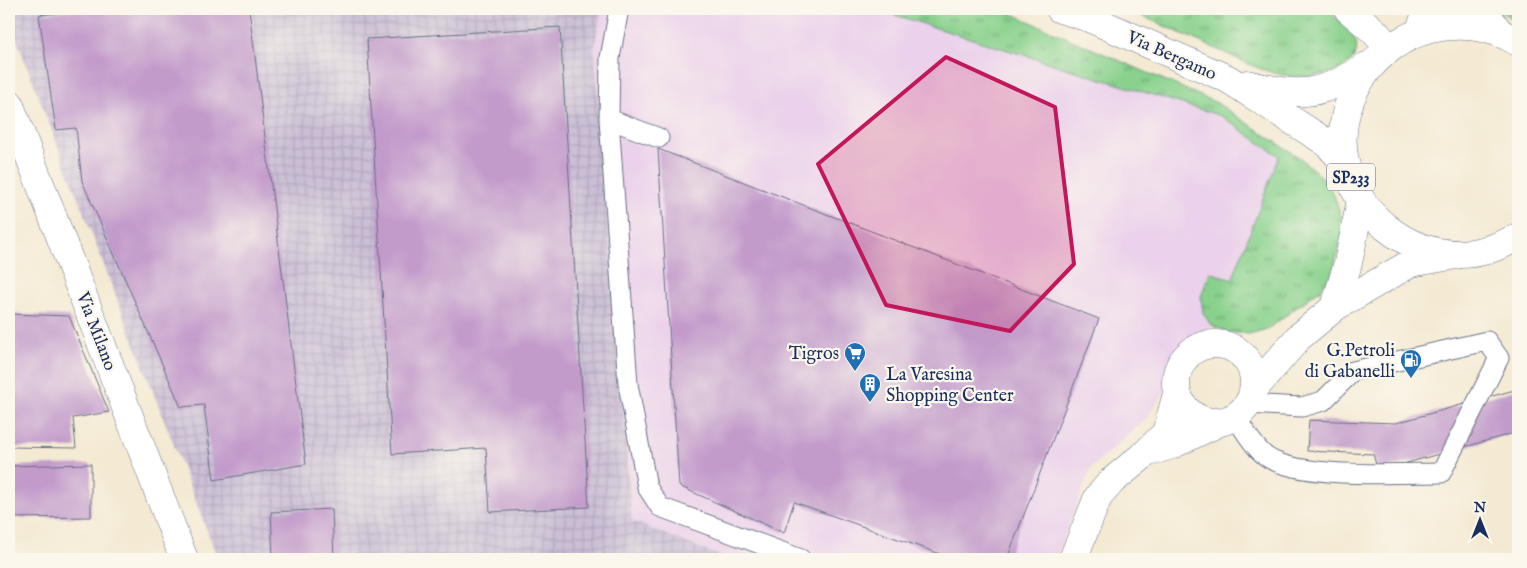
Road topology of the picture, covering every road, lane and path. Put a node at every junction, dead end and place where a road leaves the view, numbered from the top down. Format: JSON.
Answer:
{"nodes":[{"id":1,"x":619,"y":9,"type":"edge"},
{"id":2,"x":1060,"y":9,"type":"edge"},
{"id":3,"x":1348,"y":9,"type":"edge"},
{"id":4,"x":1483,"y":9,"type":"edge"},
{"id":5,"x":1424,"y":20,"type":"edge"},
{"id":6,"x":1509,"y":37,"type":"edge"},
{"id":7,"x":1380,"y":55,"type":"junction"},
{"id":8,"x":1228,"y":79,"type":"junction"},
{"id":9,"x":9,"y":103,"type":"edge"},
{"id":10,"x":609,"y":119,"type":"junction"},
{"id":11,"x":659,"y":138,"type":"dead end"},
{"id":12,"x":1345,"y":162,"type":"junction"},
{"id":13,"x":1361,"y":200,"type":"junction"},
{"id":14,"x":1511,"y":245,"type":"edge"},
{"id":15,"x":1461,"y":254,"type":"junction"},
{"id":16,"x":1335,"y":307,"type":"junction"},
{"id":17,"x":1298,"y":338,"type":"junction"},
{"id":18,"x":1227,"y":346,"type":"junction"},
{"id":19,"x":1177,"y":394,"type":"junction"},
{"id":20,"x":1239,"y":408,"type":"junction"},
{"id":21,"x":1146,"y":453,"type":"junction"},
{"id":22,"x":184,"y":559,"type":"edge"},
{"id":23,"x":802,"y":559,"type":"edge"},
{"id":24,"x":1073,"y":559,"type":"edge"}],
"edges":[{"from":1,"to":10,"type":"lane"},
{"from":2,"to":8,"type":"street","name":"Via Bergamo","number":"SP233"},
{"from":3,"to":7,"type":"street"},
{"from":4,"to":6,"type":"street"},
{"from":5,"to":6,"type":"street","number":"SP233"},
{"from":5,"to":7,"type":"street","number":"SP233"},
{"from":7,"to":8,"type":"street","name":"Via Bergamo","number":"SP233"},
{"from":7,"to":12,"type":"street","number":"SP233"},
{"from":8,"to":12,"type":"street","name":"Via Bergamo","number":"SP233"},
{"from":9,"to":22,"type":"street","name":"Via Milano"},
{"from":10,"to":11,"type":"lane"},
{"from":10,"to":23,"type":"lane"},
{"from":12,"to":13,"type":"street","number":"SP233"},
{"from":13,"to":15,"type":"street","number":"SP233"},
{"from":13,"to":16,"type":"street"},
{"from":14,"to":15,"type":"street","number":"SP233"},
{"from":15,"to":16,"type":"street"},
{"from":16,"to":17,"type":"street"},
{"from":17,"to":18,"type":"street"},
{"from":17,"to":20,"type":"street"},
{"from":18,"to":19,"type":"street"},
{"from":18,"to":20,"type":"street"},
{"from":19,"to":20,"type":"street"},
{"from":19,"to":21,"type":"street"},
{"from":20,"to":20,"type":"lane"},
{"from":20,"to":21,"type":"street"},
{"from":21,"to":24,"type":"street"}]}
